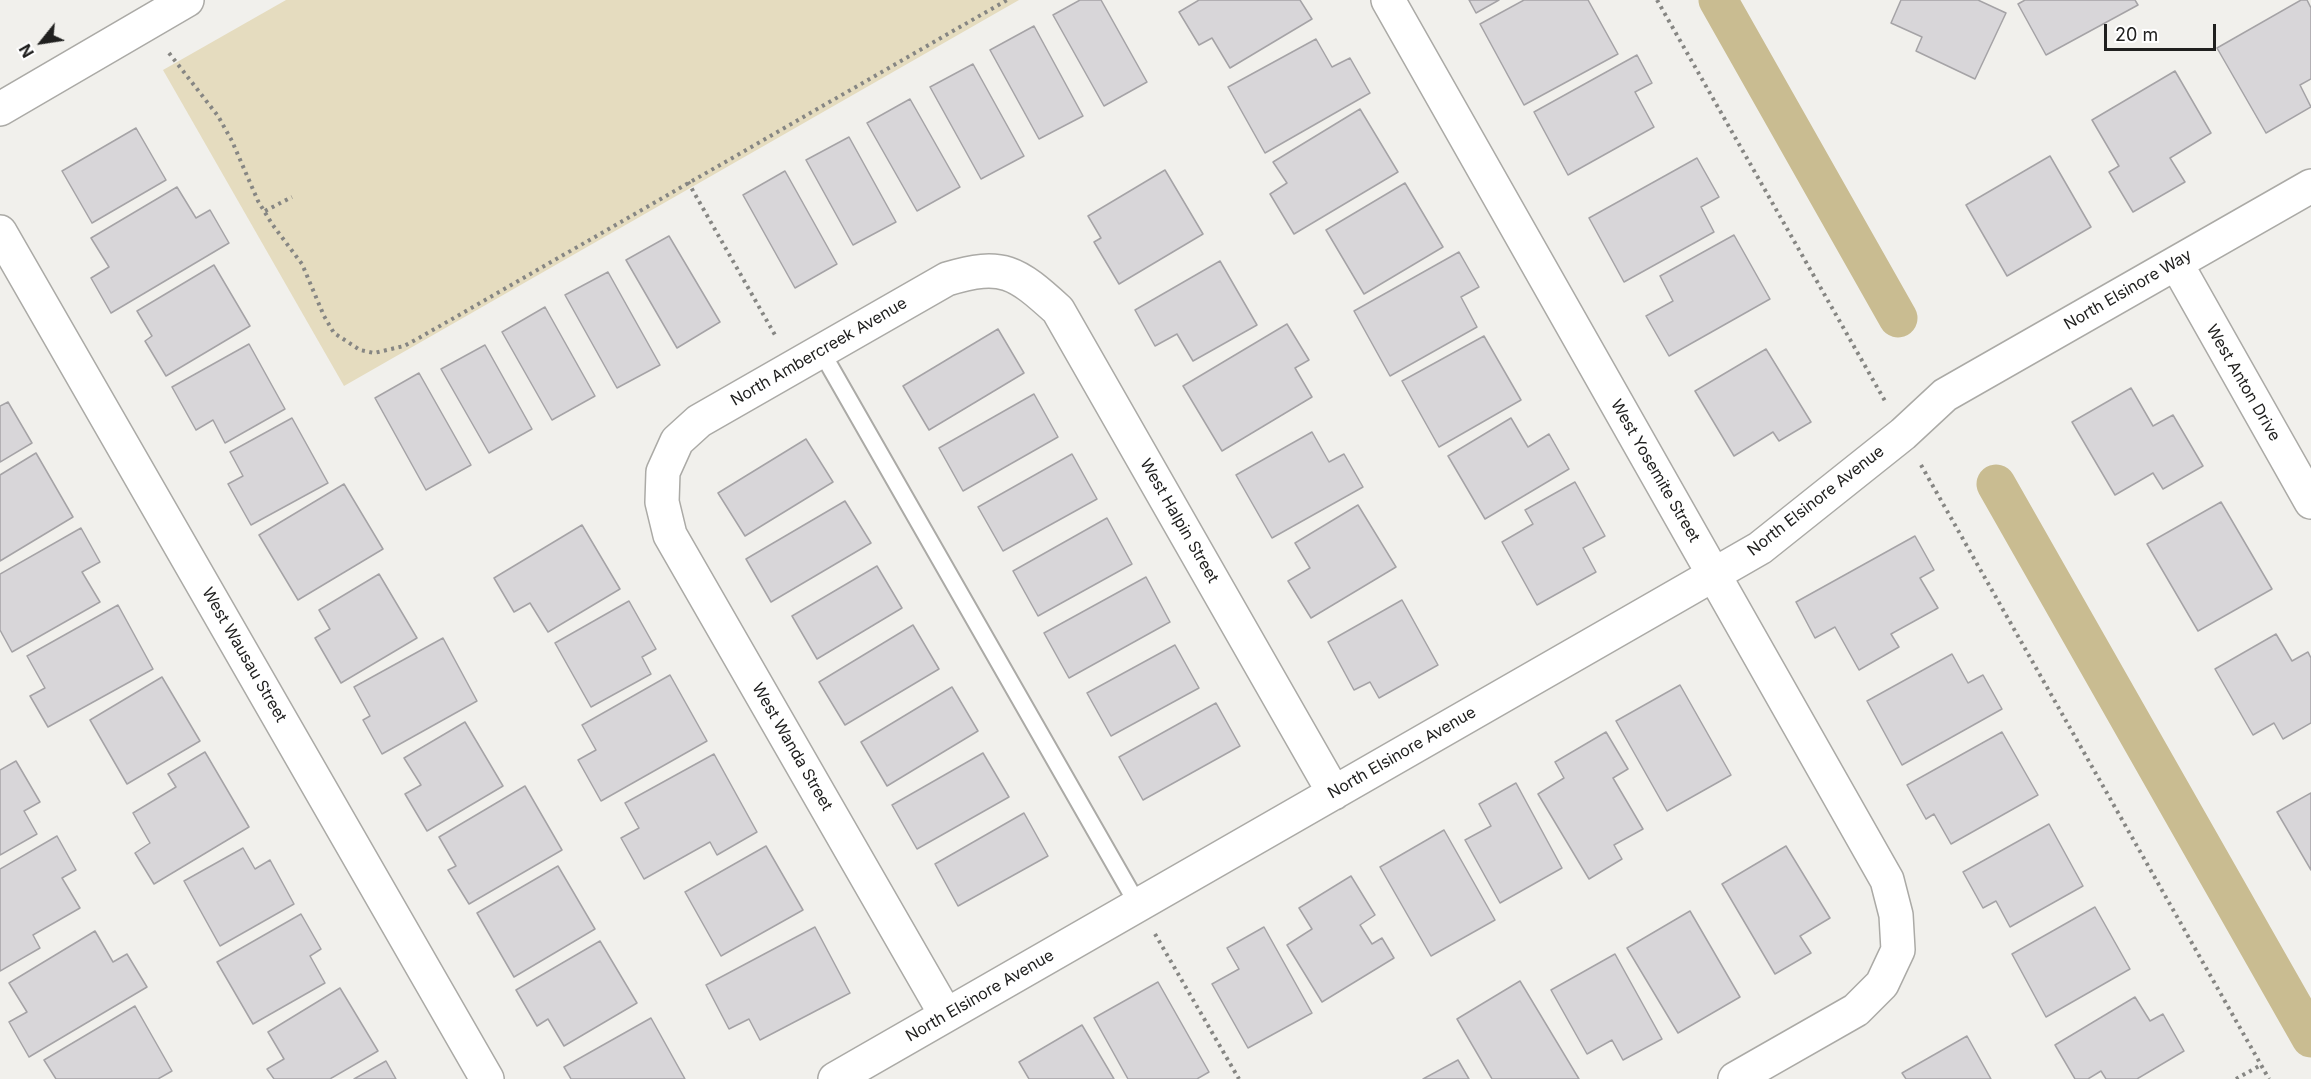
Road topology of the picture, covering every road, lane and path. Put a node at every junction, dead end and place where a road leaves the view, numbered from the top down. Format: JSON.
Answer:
{"nodes":[{"id":1,"x":187,"y":0,"type":"edge"},
{"id":2,"x":1007,"y":0,"type":"edge"},
{"id":3,"x":1388,"y":0,"type":"edge"},
{"id":4,"x":1657,"y":0,"type":"edge"},
{"id":5,"x":150,"y":22,"type":"junction"},
{"id":6,"x":0,"y":109,"type":"edge"},
{"id":7,"x":688,"y":182,"type":"junction"},
{"id":8,"x":2311,"y":186,"type":"edge"},
{"id":9,"x":292,"y":196,"type":"dead end"},
{"id":10,"x":265,"y":211,"type":"junction"},
{"id":11,"x":0,"y":232,"type":"edge"},
{"id":12,"x":2175,"y":263,"type":"junction"},
{"id":13,"x":1001,"y":271,"type":"joint"},
{"id":14,"x":807,"y":359,"type":"junction"},
{"id":15,"x":1945,"y":395,"type":"joint"},
{"id":16,"x":1903,"y":434,"type":"junction"},
{"id":17,"x":663,"y":472,"type":"joint"},
{"id":18,"x":2311,"y":502,"type":"edge"},
{"id":19,"x":1714,"y":574,"type":"junction"},
{"id":20,"x":1334,"y":793,"type":"junction"},
{"id":21,"x":1138,"y":905,"type":"junction"},
{"id":22,"x":946,"y":1015,"type":"junction"},
{"id":23,"x":2261,"y":1065,"type":"junction"},
{"id":24,"x":487,"y":1079,"type":"edge"},
{"id":25,"x":835,"y":1079,"type":"edge"},
{"id":26,"x":1239,"y":1079,"type":"edge"},
{"id":27,"x":1735,"y":1079,"type":"edge"},
{"id":28,"x":2236,"y":1079,"type":"edge"},
{"id":29,"x":2269,"y":1079,"type":"edge"}],
"edges":[{"from":1,"to":5,"type":"street"},
{"from":2,"to":7,"type":"path"},
{"from":3,"to":19,"type":"street","name":"West Yosemite Street"},
{"from":4,"to":16,"type":"path"},
{"from":5,"to":6,"type":"street"},
{"from":5,"to":10,"type":"path"},
{"from":7,"to":10,"type":"path"},
{"from":7,"to":14,"type":"path"},
{"from":8,"to":12,"type":"street","name":"North Elsinore Way"},
{"from":9,"to":10,"type":"path"},
{"from":11,"to":24,"type":"street","name":"West Wausau Street"},
{"from":12,"to":15,"type":"street","name":"North Elsinore Way"},
{"from":12,"to":18,"type":"street","name":"West Anton Drive"},
{"from":13,"to":14,"type":"street","name":"North Ambercreek Avenue"},
{"from":13,"to":20,"type":"street","name":"West Halpin Street"},
{"from":14,"to":17,"type":"street","name":"North Ambercreek Avenue"},
{"from":14,"to":21,"type":"lane"},
{"from":15,"to":16,"type":"street","name":"North Elsinore Avenue"},
{"from":16,"to":19,"type":"street","name":"North Elsinore Avenue"},
{"from":16,"to":23,"type":"path"},
{"from":17,"to":22,"type":"street","name":"West Wanda Street"},
{"from":19,"to":20,"type":"street","name":"North Elsinore Avenue"},
{"from":19,"to":27,"type":"street","name":"West Yosemite Street"},
{"from":20,"to":21,"type":"street","name":"North Elsinore Avenue"},
{"from":21,"to":22,"type":"street","name":"North Elsinore Avenue"},
{"from":21,"to":26,"type":"path"},
{"from":22,"to":25,"type":"street","name":"North Elsinore Avenue"},
{"from":23,"to":28,"type":"path"},
{"from":23,"to":29,"type":"path"}]}
